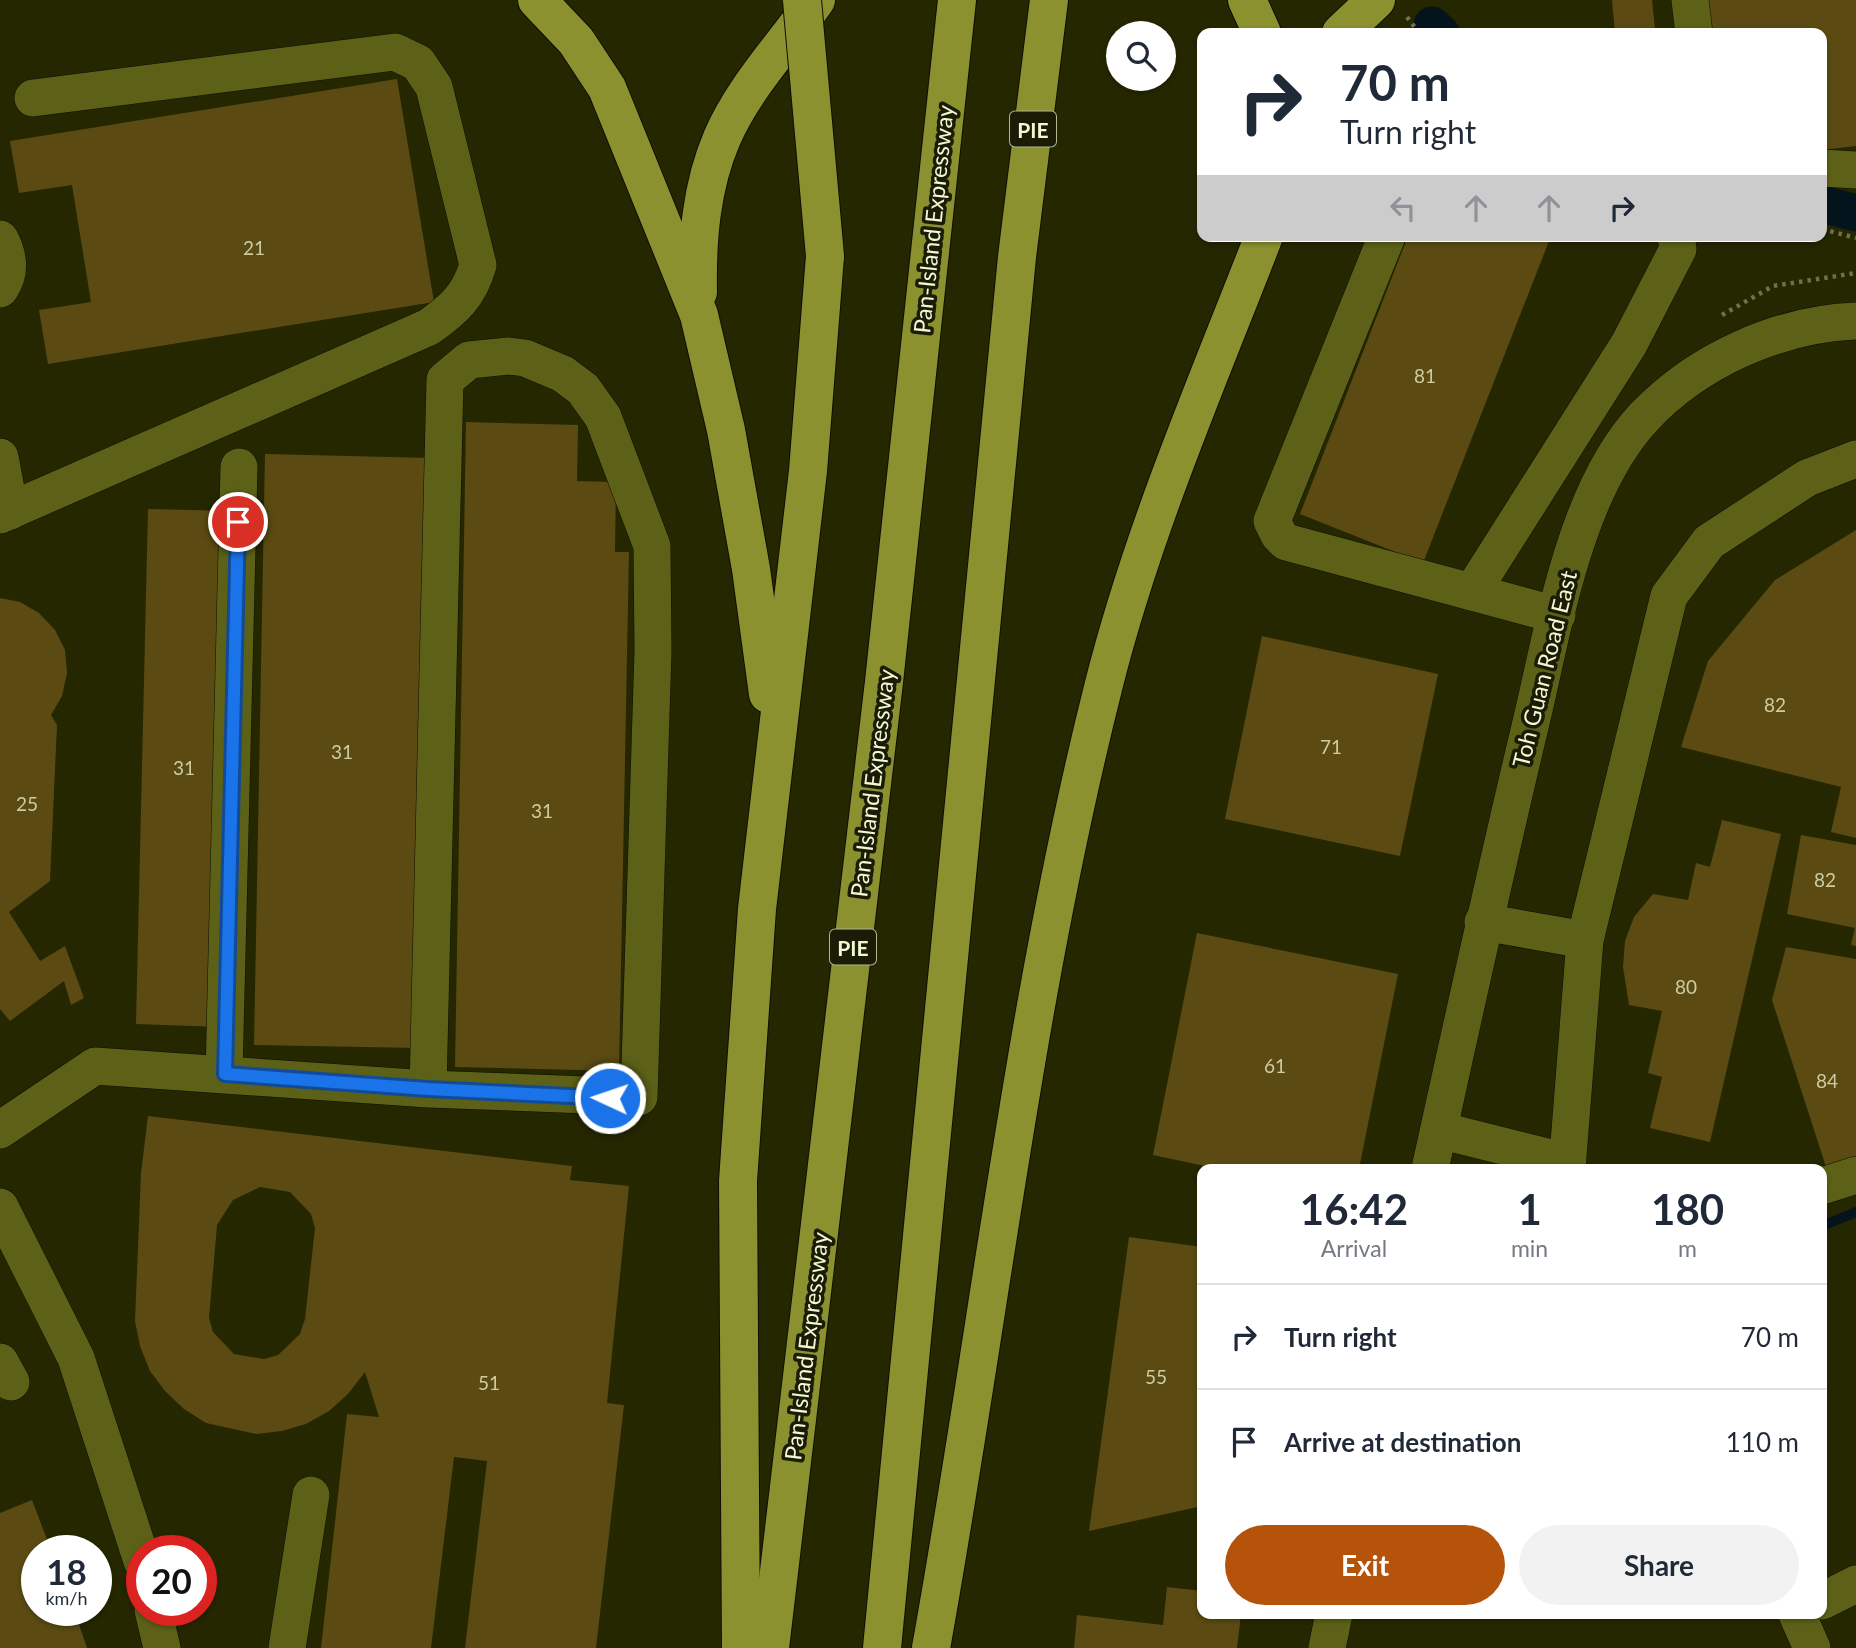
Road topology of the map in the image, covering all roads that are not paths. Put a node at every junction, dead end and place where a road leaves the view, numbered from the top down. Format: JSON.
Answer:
{"nodes":[{"id":1,"x":537,"y":0,"type":"edge"},
{"id":2,"x":802,"y":0,"type":"edge"},
{"id":3,"x":816,"y":0,"type":"edge"},
{"id":4,"x":957,"y":0,"type":"edge"},
{"id":5,"x":1049,"y":0,"type":"edge"},
{"id":6,"x":1247,"y":0,"type":"edge"},
{"id":7,"x":1377,"y":0,"type":"edge"},
{"id":8,"x":1690,"y":0,"type":"edge"},
{"id":9,"x":1260,"y":28,"type":"edge"},
{"id":10,"x":1346,"y":28,"type":"edge"},
{"id":11,"x":1693,"y":28,"type":"edge"},
{"id":12,"x":33,"y":98,"type":"dead end"},
{"id":13,"x":1827,"y":167,"type":"edge"},
{"id":14,"x":1856,"y":170,"type":"edge"},
{"id":15,"x":0,"y":239,"type":"edge"},
{"id":16,"x":1262,"y":242,"type":"edge"},
{"id":17,"x":1385,"y":242,"type":"edge"},
{"id":18,"x":1677,"y":242,"type":"edge"},
{"id":19,"x":0,"y":289,"type":"edge"},
{"id":20,"x":699,"y":315,"type":"junction"},
{"id":21,"x":1856,"y":321,"type":"edge"},
{"id":22,"x":0,"y":457,"type":"edge"},
{"id":23,"x":1856,"y":458,"type":"edge"},
{"id":24,"x":239,"y":467,"type":"dead end"},
{"id":25,"x":5,"y":513,"type":"edge"},
{"id":26,"x":1472,"y":592,"type":"junction"},
{"id":27,"x":1558,"y":615,"type":"junction"},
{"id":28,"x":775,"y":751,"type":"junction"},
{"id":29,"x":1483,"y":922,"type":"junction"},
{"id":30,"x":1585,"y":940,"type":"junction"},
{"id":31,"x":225,"y":1074,"type":"junction"},
{"id":32,"x":428,"y":1089,"type":"junction"},
{"id":33,"x":0,"y":1129,"type":"edge"},
{"id":34,"x":1439,"y":1130,"type":"junction"},
{"id":35,"x":1431,"y":1164,"type":"edge"},
{"id":36,"x":1563,"y":1164,"type":"edge"},
{"id":37,"x":1567,"y":1164,"type":"edge"},
{"id":38,"x":1856,"y":1175,"type":"edge"},
{"id":39,"x":1827,"y":1184,"type":"edge"},
{"id":40,"x":0,"y":1207,"type":"edge"},
{"id":41,"x":311,"y":1495,"type":"dead end"},
{"id":42,"x":134,"y":1535,"type":"edge"},
{"id":43,"x":1856,"y":1584,"type":"edge"},
{"id":44,"x":1827,"y":1598,"type":"edge"},
{"id":45,"x":1333,"y":1619,"type":"edge"},
{"id":46,"x":1799,"y":1619,"type":"edge"},
{"id":47,"x":157,"y":1626,"type":"edge"},
{"id":48,"x":162,"y":1648,"type":"edge"},
{"id":49,"x":287,"y":1648,"type":"edge"},
{"id":50,"x":741,"y":1648,"type":"edge"},
{"id":51,"x":770,"y":1648,"type":"edge"},
{"id":52,"x":882,"y":1648,"type":"edge"},
{"id":53,"x":931,"y":1648,"type":"edge"},
{"id":54,"x":1327,"y":1648,"type":"edge"},
{"id":55,"x":1812,"y":1648,"type":"edge"}],
"edges":[{"from":1,"to":20,"type":"highway"},
{"from":2,"to":28,"type":"highway","bridge":true},
{"from":3,"to":20,"type":"highway"},
{"from":4,"to":51,"type":"highway","name":"Pan-Island Expressway","number":"PIE"},
{"from":5,"to":52,"type":"highway","number":"PIE"},
{"from":6,"to":9,"type":"highway"},
{"from":7,"to":10,"type":"highway"},
{"from":8,"to":11,"type":"street"},
{"from":12,"to":25,"type":"street"},
{"from":13,"to":14,"type":"street"},
{"from":15,"to":19,"type":"street"},
{"from":16,"to":53,"type":"highway"},
{"from":17,"to":26,"type":"street"},
{"from":18,"to":26,"type":"street"},
{"from":20,"to":28,"type":"highway"},
{"from":21,"to":27,"type":"street","name":"Toh Guan Road East"},
{"from":22,"to":25,"type":"street"},
{"from":23,"to":30,"type":"street"},
{"from":24,"to":31,"type":"street"},
{"from":26,"to":27,"type":"street"},
{"from":27,"to":29,"type":"street","name":"Toh Guan Road East"},
{"from":28,"to":50,"type":"highway"},
{"from":29,"to":30,"type":"street"},
{"from":29,"to":34,"type":"street","name":"Toh Guan Road East"},
{"from":30,"to":37,"type":"street"},
{"from":31,"to":32,"type":"street"},
{"from":31,"to":33,"type":"street"},
{"from":32,"to":32,"type":"street"},
{"from":34,"to":35,"type":"street","name":"Toh Guan Road East"},
{"from":34,"to":36,"type":"street"},
{"from":38,"to":39,"type":"street"},
{"from":40,"to":42,"type":"street"},
{"from":41,"to":49,"type":"street"},
{"from":43,"to":44,"type":"street"},
{"from":45,"to":54,"type":"street"},
{"from":46,"to":55,"type":"street"},
{"from":47,"to":48,"type":"street"}]}
